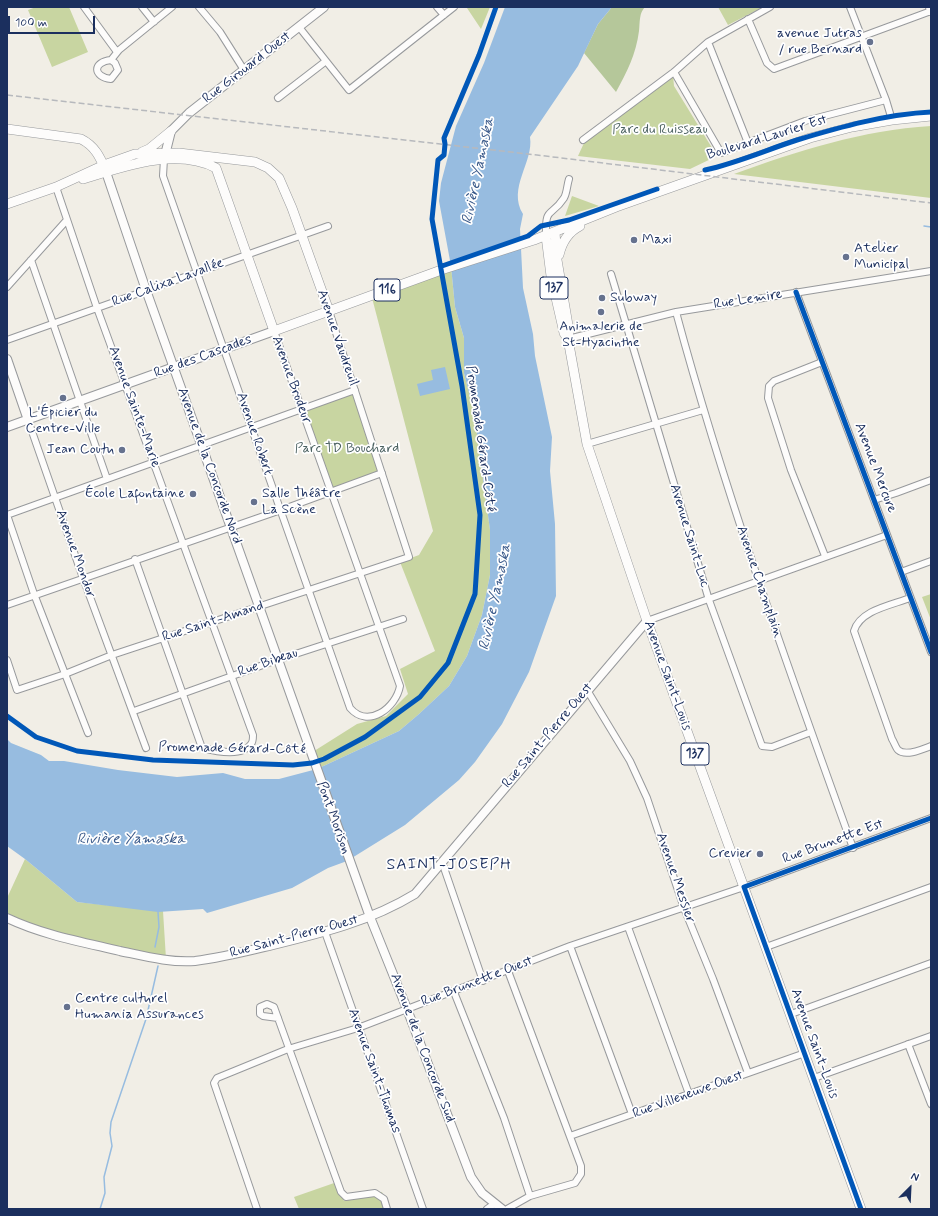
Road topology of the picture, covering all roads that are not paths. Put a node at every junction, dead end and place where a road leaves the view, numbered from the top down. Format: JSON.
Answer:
{"nodes":[{"id":1,"x":84,"y":7,"type":"edge"},
{"id":2,"x":142,"y":7,"type":"edge"},
{"id":3,"x":172,"y":7,"type":"edge"},
{"id":4,"x":199,"y":7,"type":"edge"},
{"id":5,"x":324,"y":7,"type":"edge"},
{"id":6,"x":437,"y":7,"type":"edge"},
{"id":7,"x":454,"y":7,"type":"edge"},
{"id":8,"x":770,"y":7,"type":"edge"},
{"id":9,"x":850,"y":7,"type":"edge"},
{"id":10,"x":930,"y":7,"type":"edge"},
{"id":11,"x":931,"y":11,"type":"edge"},
{"id":12,"x":444,"y":15,"type":"junction"},
{"id":13,"x":748,"y":19,"type":"junction"},
{"id":14,"x":154,"y":22,"type":"junction"},
{"id":15,"x":299,"y":27,"type":"junction"},
{"id":16,"x":862,"y":37,"type":"junction"},
{"id":17,"x":708,"y":42,"type":"junction"},
{"id":18,"x":117,"y":52,"type":"junction"},
{"id":19,"x":111,"y":60,"type":"dead end"},
{"id":20,"x":326,"y":61,"type":"junction"},
{"id":21,"x":244,"y":70,"type":"junction"},
{"id":22,"x":674,"y":72,"type":"junction"},
{"id":23,"x":278,"y":98,"type":"dead end"},
{"id":24,"x":886,"y":100,"type":"junction"},
{"id":25,"x":931,"y":116,"type":"edge"},
{"id":26,"x":892,"y":120,"type":"junction"},
{"id":27,"x":7,"y":129,"type":"edge"},
{"id":28,"x":171,"y":131,"type":"junction"},
{"id":29,"x":583,"y":140,"type":"dead end"},
{"id":30,"x":748,"y":143,"type":"junction"},
{"id":31,"x":135,"y":154,"type":"junction"},
{"id":32,"x":164,"y":156,"type":"junction"},
{"id":33,"x":223,"y":158,"type":"junction"},
{"id":34,"x":105,"y":168,"type":"junction"},
{"id":35,"x":216,"y":168,"type":"junction"},
{"id":36,"x":569,"y":179,"type":"dead end"},
{"id":37,"x":56,"y":187,"type":"junction"},
{"id":38,"x":7,"y":204,"type":"edge"},
{"id":39,"x":616,"y":207,"type":"junction"},
{"id":40,"x":66,"y":221,"type":"junction"},
{"id":41,"x":328,"y":226,"type":"dead end"},
{"id":42,"x":555,"y":232,"type":"junction"},
{"id":43,"x":301,"y":235,"type":"junction"},
{"id":44,"x":546,"y":236,"type":"junction"},
{"id":45,"x":247,"y":254,"type":"junction"},
{"id":46,"x":31,"y":260,"type":"junction"},
{"id":47,"x":557,"y":260,"type":"junction"},
{"id":48,"x":444,"y":269,"type":"joint"},
{"id":49,"x":931,"y":271,"type":"edge"},
{"id":50,"x":198,"y":272,"type":"junction"},
{"id":51,"x":611,"y":274,"type":"dead end"},
{"id":52,"x":7,"y":287,"type":"edge"},
{"id":53,"x":146,"y":290,"type":"junction"},
{"id":54,"x":796,"y":292,"type":"junction"},
{"id":55,"x":97,"y":308,"type":"junction"},
{"id":56,"x":329,"y":311,"type":"junction"},
{"id":57,"x":676,"y":312,"type":"junction"},
{"id":58,"x":627,"y":323,"type":"junction"},
{"id":59,"x":52,"y":324,"type":"junction"},
{"id":60,"x":274,"y":331,"type":"junction"},
{"id":61,"x":568,"y":339,"type":"junction"},
{"id":62,"x":7,"y":340,"type":"edge"},
{"id":63,"x":224,"y":349,"type":"junction"},
{"id":64,"x":7,"y":359,"type":"edge"},
{"id":65,"x":822,"y":362,"type":"junction"},
{"id":66,"x":174,"y":367,"type":"junction"},
{"id":67,"x":125,"y":385,"type":"junction"},
{"id":68,"x":355,"y":390,"type":"junction"},
{"id":69,"x":79,"y":401,"type":"junction"},
{"id":70,"x":302,"y":409,"type":"junction"},
{"id":71,"x":703,"y":410,"type":"junction"},
{"id":72,"x":28,"y":420,"type":"junction"},
{"id":73,"x":655,"y":424,"type":"junction"},
{"id":74,"x":7,"y":427,"type":"edge"},
{"id":75,"x":252,"y":427,"type":"junction"},
{"id":76,"x":587,"y":444,"type":"junction"},
{"id":77,"x":202,"y":445,"type":"junction"},
{"id":78,"x":154,"y":462,"type":"junction"},
{"id":79,"x":382,"y":473,"type":"junction"},
{"id":80,"x":107,"y":479,"type":"junction"},
{"id":81,"x":931,"y":480,"type":"edge"},
{"id":82,"x":331,"y":490,"type":"junction"},
{"id":83,"x":55,"y":498,"type":"junction"},
{"id":84,"x":874,"y":500,"type":"junction"},
{"id":85,"x":281,"y":510,"type":"junction"},
{"id":86,"x":7,"y":515,"type":"edge"},
{"id":87,"x":231,"y":527,"type":"junction"},
{"id":88,"x":887,"y":534,"type":"junction"},
{"id":89,"x":183,"y":542,"type":"junction"},
{"id":90,"x":825,"y":556,"type":"junction"},
{"id":91,"x":409,"y":557,"type":"joint"},
{"id":92,"x":135,"y":560,"type":"junction"},
{"id":93,"x":931,"y":561,"type":"edge"},
{"id":94,"x":901,"y":572,"type":"junction"},
{"id":95,"x":360,"y":573,"type":"junction"},
{"id":96,"x":83,"y":578,"type":"junction"},
{"id":97,"x":758,"y":582,"type":"junction"},
{"id":98,"x":308,"y":590,"type":"junction"},
{"id":99,"x":34,"y":594,"type":"junction"},
{"id":100,"x":910,"y":598,"type":"junction"},
{"id":101,"x":709,"y":600,"type":"junction"},
{"id":102,"x":7,"y":605,"type":"edge"},
{"id":103,"x":259,"y":607,"type":"junction"},
{"id":104,"x":402,"y":619,"type":"dead end"},
{"id":105,"x":647,"y":621,"type":"junction"},
{"id":106,"x":212,"y":622,"type":"junction"},
{"id":107,"x":379,"y":626,"type":"junction"},
{"id":108,"x":163,"y":639,"type":"junction"},
{"id":109,"x":327,"y":643,"type":"junction"},
{"id":110,"x":931,"y":652,"type":"edge"},
{"id":111,"x":112,"y":655,"type":"junction"},
{"id":112,"x":7,"y":660,"type":"edge"},
{"id":113,"x":277,"y":660,"type":"junction"},
{"id":114,"x":65,"y":674,"type":"junction"},
{"id":115,"x":232,"y":676,"type":"junction"},
{"id":116,"x":587,"y":690,"type":"junction"},
{"id":117,"x":183,"y":694,"type":"junction"},
{"id":118,"x":350,"y":708,"type":"joint"},
{"id":119,"x":134,"y":711,"type":"junction"},
{"id":120,"x":812,"y":732,"type":"junction"},
{"id":121,"x":88,"y":733,"type":"dead end"},
{"id":122,"x":931,"y":746,"type":"edge"},
{"id":123,"x":146,"y":748,"type":"dead end"},
{"id":124,"x":312,"y":759,"type":"joint"},
{"id":125,"x":931,"y":818,"type":"edge"},
{"id":126,"x":853,"y":848,"type":"junction"},
{"id":127,"x":442,"y":862,"type":"junction"},
{"id":128,"x":355,"y":877,"type":"joint"},
{"id":129,"x":744,"y":887,"type":"junction"},
{"id":130,"x":931,"y":887,"type":"edge"},
{"id":131,"x":684,"y":908,"type":"junction"},
{"id":132,"x":370,"y":917,"type":"junction"},
{"id":133,"x":7,"y":918,"type":"edge"},
{"id":134,"x":628,"y":927,"type":"junction"},
{"id":135,"x":325,"y":932,"type":"junction"},
{"id":136,"x":570,"y":946,"type":"junction"},
{"id":137,"x":766,"y":947,"type":"junction"},
{"id":138,"x":931,"y":963,"type":"edge"},
{"id":139,"x":508,"y":971,"type":"junction"},
{"id":140,"x":483,"y":981,"type":"junction"},
{"id":141,"x":454,"y":992,"type":"junction"},
{"id":142,"x":407,"y":1009,"type":"junction"},
{"id":143,"x":791,"y":1014,"type":"junction"},
{"id":144,"x":278,"y":1018,"type":"dead end"},
{"id":145,"x":358,"y":1028,"type":"junction"},
{"id":146,"x":931,"y":1036,"type":"edge"},
{"id":147,"x":908,"y":1044,"type":"junction"},
{"id":148,"x":288,"y":1049,"type":"junction"},
{"id":149,"x":805,"y":1053,"type":"junction"},
{"id":150,"x":748,"y":1073,"type":"junction"},
{"id":151,"x":814,"y":1078,"type":"junction"},
{"id":152,"x":689,"y":1094,"type":"junction"},
{"id":153,"x":931,"y":1104,"type":"edge"},
{"id":154,"x":632,"y":1114,"type":"junction"},
{"id":155,"x":570,"y":1136,"type":"junction"},
{"id":156,"x":530,"y":1196,"type":"junction"},
{"id":157,"x":494,"y":1204,"type":"junction"},
{"id":158,"x":257,"y":1209,"type":"edge"},
{"id":159,"x":388,"y":1209,"type":"edge"},
{"id":160,"x":423,"y":1209,"type":"edge"},
{"id":161,"x":487,"y":1209,"type":"edge"},
{"id":162,"x":502,"y":1209,"type":"edge"},
{"id":163,"x":506,"y":1209,"type":"edge"},
{"id":164,"x":861,"y":1209,"type":"edge"}],
"edges":[{"from":1,"to":18,"type":"street"},
{"from":2,"to":14,"type":"street"},
{"from":3,"to":14,"type":"street"},
{"from":4,"to":21,"type":"street"},
{"from":5,"to":15,"type":"street","name":"Rue Girouard Ouest"},
{"from":6,"to":12,"type":"street"},
{"from":7,"to":12,"type":"street"},
{"from":8,"to":13,"type":"street"},
{"from":9,"to":16,"type":"street"},
{"from":10,"to":11,"type":"street"},
{"from":11,"to":16,"type":"street"},
{"from":12,"to":20,"type":"street"},
{"from":13,"to":16,"type":"street"},
{"from":13,"to":17,"type":"street"},
{"from":14,"to":18,"type":"street"},
{"from":15,"to":20,"type":"street"},
{"from":15,"to":21,"type":"street","name":"Rue Girouard Ouest"},
{"from":16,"to":24,"type":"street"},
{"from":17,"to":22,"type":"street"},
{"from":17,"to":30,"type":"street"},
{"from":18,"to":19,"type":"street"},
{"from":20,"to":23,"type":"street"},
{"from":21,"to":28,"type":"street","name":"Rue Girouard Ouest"},
{"from":22,"to":29,"type":"street"},
{"from":22,"to":30,"type":"street"},
{"from":24,"to":26,"type":"street"},
{"from":24,"to":30,"type":"street"},
{"from":25,"to":26,"type":"main road","name":"Boulevard Laurier Est","number":"116"},
{"from":26,"to":39,"type":"main road","name":"Boulevard Laurier Est","number":"116"},
{"from":27,"to":34,"type":"main road"},
{"from":28,"to":31,"type":"main road"},
{"from":28,"to":32,"type":"street"},
{"from":31,"to":32,"type":"main road"},
{"from":31,"to":34,"type":"main road"},
{"from":32,"to":33,"type":"main road","name":"Avenue Vaudreuil"},
{"from":32,"to":34,"type":"main road"},
{"from":32,"to":35,"type":"main road"},
{"from":32,"to":50,"type":"street","name":"Avenue Robert"},
{"from":33,"to":35,"type":"main road"},
{"from":33,"to":43,"type":"main road","name":"Avenue Vaudreuil"},
{"from":34,"to":37,"type":"main road"},
{"from":34,"to":53,"type":"street","name":"Avenue de la Concorde Nord"},
{"from":35,"to":45,"type":"main road","name":"Avenue Brodeur"},
{"from":36,"to":44,"type":"street","name":"Avenue Saint-Louis"},
{"from":37,"to":38,"type":"main road"},
{"from":37,"to":40,"type":"street","name":"Avenue Sainte-Marie"},
{"from":39,"to":42,"type":"main road","name":"Boulevard Laurier Est","number":"116"},
{"from":39,"to":47,"type":"main road"},
{"from":40,"to":46,"type":"street"},
{"from":40,"to":55,"type":"street","name":"Avenue Sainte-Marie"},
{"from":41,"to":43,"type":"street","name":"Rue Calixa Lavallée"},
{"from":42,"to":44,"type":"main road","name":"Boulevard Laurier Est","number":"116"},
{"from":42,"to":47,"type":"main road","name":"Avenue Saint-Louis","number":"137"},
{"from":43,"to":45,"type":"street","name":"Rue Calixa Lavallée"},
{"from":43,"to":56,"type":"main road","name":"Avenue Vaudreuil"},
{"from":44,"to":48,"type":"main road","name":"Boulevard Laurier Est","number":"116"},
{"from":44,"to":61,"type":"main road","name":"Avenue Saint-Louis","number":"137"},
{"from":45,"to":50,"type":"street","name":"Rue Calixa Lavallée"},
{"from":45,"to":60,"type":"main road","name":"Avenue Brodeur"},
{"from":46,"to":52,"type":"street"},
{"from":46,"to":59,"type":"street"},
{"from":47,"to":61,"type":"main road","name":"Avenue Saint-Louis","number":"137"},
{"from":48,"to":56,"type":"main road","name":"Rue des Cascades","number":"116"},
{"from":49,"to":54,"type":"street","name":"Rue Lemire"},
{"from":50,"to":53,"type":"street","name":"Rue Calixa Lavallée"},
{"from":50,"to":63,"type":"street","name":"Avenue Robert"},
{"from":51,"to":58,"type":"street","name":"Avenue Saint-Luc"},
{"from":53,"to":55,"type":"street","name":"Rue Calixa Lavallée"},
{"from":53,"to":66,"type":"street","name":"Avenue de la Concorde Nord"},
{"from":54,"to":57,"type":"street","name":"Rue Lemire"},
{"from":54,"to":65,"type":"street","name":"Avenue Mercure"},
{"from":55,"to":59,"type":"street","name":"Rue Calixa Lavallée"},
{"from":55,"to":67,"type":"street","name":"Avenue Sainte-Marie"},
{"from":56,"to":60,"type":"main road","name":"Rue des Cascades","number":"116"},
{"from":56,"to":68,"type":"street","name":"Avenue Vaudreuil"},
{"from":57,"to":58,"type":"street","name":"Rue Lemire"},
{"from":57,"to":71,"type":"street","name":"Avenue Champlain"},
{"from":58,"to":61,"type":"street","name":"Rue Lemire"},
{"from":58,"to":73,"type":"street","name":"Avenue Saint-Luc"},
{"from":59,"to":62,"type":"street","name":"Rue Calixa Lavallée"},
{"from":59,"to":69,"type":"street"},
{"from":60,"to":63,"type":"street","name":"Rue des Cascades"},
{"from":60,"to":70,"type":"street","name":"Avenue Brodeur"},
{"from":61,"to":76,"type":"main road","name":"Avenue Saint-Louis","number":"137"},
{"from":63,"to":66,"type":"street","name":"Rue des Cascades"},
{"from":63,"to":75,"type":"street","name":"Avenue Robert"},
{"from":64,"to":72,"type":"street","name":"Avenue Mondor"},
{"from":65,"to":84,"type":"street","name":"Avenue Mercure"},
{"from":65,"to":90,"type":"street"},
{"from":66,"to":67,"type":"street","name":"Rue des Cascades"},
{"from":66,"to":77,"type":"street","name":"Avenue de la Concorde Nord"},
{"from":67,"to":69,"type":"street","name":"Rue des Cascades"},
{"from":67,"to":78,"type":"street","name":"Avenue Sainte-Marie"},
{"from":68,"to":70,"type":"street"},
{"from":68,"to":79,"type":"street","name":"Avenue Vaudreuil"},
{"from":69,"to":72,"type":"street","name":"Rue des Cascades"},
{"from":69,"to":80,"type":"street"},
{"from":70,"to":75,"type":"street"},
{"from":70,"to":82,"type":"street","name":"Avenue Brodeur"},
{"from":71,"to":73,"type":"street"},
{"from":71,"to":97,"type":"street","name":"Avenue Champlain"},
{"from":72,"to":74,"type":"street","name":"Rue des Cascades"},
{"from":72,"to":83,"type":"street","name":"Avenue Mondor"},
{"from":73,"to":76,"type":"street"},
{"from":73,"to":101,"type":"street","name":"Avenue Saint-Luc"},
{"from":75,"to":77,"type":"street"},
{"from":75,"to":85,"type":"street","name":"Avenue Robert"},
{"from":76,"to":105,"type":"main road","name":"Avenue Saint-Louis","number":"137"},
{"from":77,"to":78,"type":"street"},
{"from":77,"to":87,"type":"street","name":"Avenue de la Concorde Nord"},
{"from":78,"to":80,"type":"street"},
{"from":78,"to":89,"type":"street","name":"Avenue Sainte-Marie"},
{"from":79,"to":82,"type":"street"},
{"from":79,"to":91,"type":"street","name":"Avenue Vaudreuil"},
{"from":80,"to":83,"type":"street"},
{"from":81,"to":84,"type":"street"},
{"from":82,"to":85,"type":"street"},
{"from":82,"to":95,"type":"street","name":"Avenue Brodeur"},
{"from":83,"to":86,"type":"street"},
{"from":83,"to":96,"type":"street","name":"Avenue Mondor"},
{"from":84,"to":88,"type":"street","name":"Avenue Mercure"},
{"from":85,"to":87,"type":"street"},
{"from":85,"to":98,"type":"street","name":"Avenue Robert"},
{"from":86,"to":99,"type":"street"},
{"from":87,"to":89,"type":"street"},
{"from":87,"to":103,"type":"street","name":"Avenue de la Concorde Nord"},
{"from":88,"to":90,"type":"street"},
{"from":88,"to":94,"type":"street","name":"Avenue Mercure"},
{"from":89,"to":92,"type":"street"},
{"from":89,"to":106,"type":"street","name":"Avenue Sainte-Marie"},
{"from":90,"to":97,"type":"street"},
{"from":91,"to":95,"type":"street","name":"Rue Saint-Amand"},
{"from":92,"to":96,"type":"street"},
{"from":92,"to":108,"type":"street"},
{"from":93,"to":94,"type":"street"},
{"from":94,"to":100,"type":"street","name":"Avenue Mercure"},
{"from":95,"to":98,"type":"street","name":"Rue Saint-Amand"},
{"from":95,"to":107,"type":"street","name":"Avenue Brodeur"},
{"from":96,"to":99,"type":"street"},
{"from":96,"to":111,"type":"street","name":"Avenue Mondor"},
{"from":97,"to":101,"type":"street"},
{"from":97,"to":120,"type":"street","name":"Avenue Champlain"},
{"from":98,"to":103,"type":"street","name":"Rue Saint-Amand"},
{"from":98,"to":109,"type":"street","name":"Avenue Robert"},
{"from":99,"to":102,"type":"street"},
{"from":99,"to":114,"type":"street"},
{"from":100,"to":110,"type":"street","name":"Avenue Mercure"},
{"from":100,"to":122,"type":"street"},
{"from":101,"to":105,"type":"street"},
{"from":101,"to":120,"type":"street","name":"Avenue Saint-Luc"},
{"from":103,"to":106,"type":"street","name":"Rue Saint-Amand"},
{"from":103,"to":113,"type":"street","name":"Avenue de la Concorde Nord"},
{"from":104,"to":107,"type":"street","name":"Rue Bibeau"},
{"from":105,"to":116,"type":"street","name":"Rue Saint-Pierre Ouest"},
{"from":105,"to":129,"type":"main road","name":"Avenue Saint-Louis","number":"137"},
{"from":106,"to":108,"type":"street","name":"Rue Saint-Amand"},
{"from":106,"to":115,"type":"street","name":"Avenue Sainte-Marie"},
{"from":107,"to":109,"type":"street","name":"Rue Bibeau"},
{"from":107,"to":118,"type":"street","name":"Avenue Brodeur"},
{"from":108,"to":111,"type":"street","name":"Rue Saint-Amand"},
{"from":108,"to":117,"type":"street"},
{"from":109,"to":113,"type":"street","name":"Rue Bibeau"},
{"from":109,"to":118,"type":"street","name":"Avenue Robert"},
{"from":111,"to":114,"type":"street","name":"Rue Saint-Amand"},
{"from":111,"to":119,"type":"street","name":"Avenue Mondor"},
{"from":112,"to":114,"type":"street","name":"Rue Saint-Amand"},
{"from":113,"to":115,"type":"street","name":"Rue Bibeau"},
{"from":113,"to":124,"type":"street","name":"Avenue de la Concorde Nord"},
{"from":114,"to":121,"type":"street"},
{"from":115,"to":117,"type":"street","name":"Rue Bibeau"},
{"from":115,"to":117,"type":"street","name":"Avenue Sainte-Marie"},
{"from":116,"to":127,"type":"street","name":"Rue Saint-Pierre Ouest"},
{"from":116,"to":131,"type":"street","name":"Avenue Messier"},
{"from":117,"to":119,"type":"street","name":"Rue Bibeau"},
{"from":119,"to":123,"type":"street","name":"Avenue Mondor"},
{"from":120,"to":126,"type":"street","name":"Avenue Champlain"},
{"from":124,"to":128,"type":"street","name":"Pont Morison"},
{"from":125,"to":126,"type":"street","name":"Rue Brunette Est"},
{"from":126,"to":129,"type":"street","name":"Rue Brunette Est"},
{"from":127,"to":132,"type":"street","name":"Rue Saint-Pierre Ouest"},
{"from":127,"to":140,"type":"street"},
{"from":128,"to":132,"type":"street","name":"Avenue de la Concorde Sud"},
{"from":129,"to":131,"type":"street","name":"Rue Brunette Ouest"},
{"from":129,"to":137,"type":"main road","name":"Avenue Saint-Louis","number":"137"},
{"from":130,"to":137,"type":"street"},
{"from":131,"to":134,"type":"street","name":"Rue Brunette Ouest"},
{"from":131,"to":150,"type":"street","name":"Avenue Messier"},
{"from":132,"to":135,"type":"street","name":"Rue Saint-Pierre Ouest"},
{"from":132,"to":142,"type":"street","name":"Avenue de la Concorde Sud"},
{"from":133,"to":135,"type":"street","name":"Rue Saint-Pierre Ouest"},
{"from":134,"to":136,"type":"street","name":"Rue Brunette Ouest"},
{"from":134,"to":152,"type":"street"},
{"from":135,"to":145,"type":"street","name":"Avenue Saint-Thomas"},
{"from":136,"to":139,"type":"street","name":"Rue Brunette Ouest"},
{"from":136,"to":154,"type":"street"},
{"from":137,"to":143,"type":"main road","name":"Avenue Saint-Louis","number":"137"},
{"from":138,"to":143,"type":"street"},
{"from":139,"to":140,"type":"street","name":"Rue Brunette Ouest"},
{"from":139,"to":155,"type":"street"},
{"from":140,"to":141,"type":"street","name":"Rue Brunette Ouest"},
{"from":141,"to":142,"type":"street","name":"Rue Brunette Ouest"},
{"from":141,"to":156,"type":"street"},
{"from":142,"to":145,"type":"street","name":"Rue Brunette Ouest"},
{"from":142,"to":157,"type":"street","name":"Avenue de la Concorde Sud"},
{"from":143,"to":149,"type":"main road","name":"Avenue Saint-Louis","number":"137"},
{"from":144,"to":148,"type":"street"},
{"from":145,"to":148,"type":"street","name":"Rue Brunette Ouest"},
{"from":145,"to":160,"type":"street","name":"Avenue Saint-Thomas"},
{"from":146,"to":147,"type":"street"},
{"from":147,"to":151,"type":"street"},
{"from":147,"to":153,"type":"street"},
{"from":148,"to":158,"type":"street","name":"Rue Brunette Ouest"},
{"from":148,"to":159,"type":"street"},
{"from":149,"to":150,"type":"street","name":"Rue Villeneuve Ouest"},
{"from":149,"to":151,"type":"main road","name":"Avenue Saint-Louis","number":"137"},
{"from":150,"to":152,"type":"street","name":"Rue Villeneuve Ouest"},
{"from":151,"to":164,"type":"main road","name":"Avenue Saint-Louis","number":"137"},
{"from":152,"to":154,"type":"street","name":"Rue Villeneuve Ouest"},
{"from":154,"to":155,"type":"street","name":"Rue Villeneuve Ouest"},
{"from":155,"to":156,"type":"street"},
{"from":156,"to":163,"type":"street"},
{"from":157,"to":161,"type":"street"},
{"from":157,"to":162,"type":"street","name":"Avenue de la Concorde Sud"}]}
